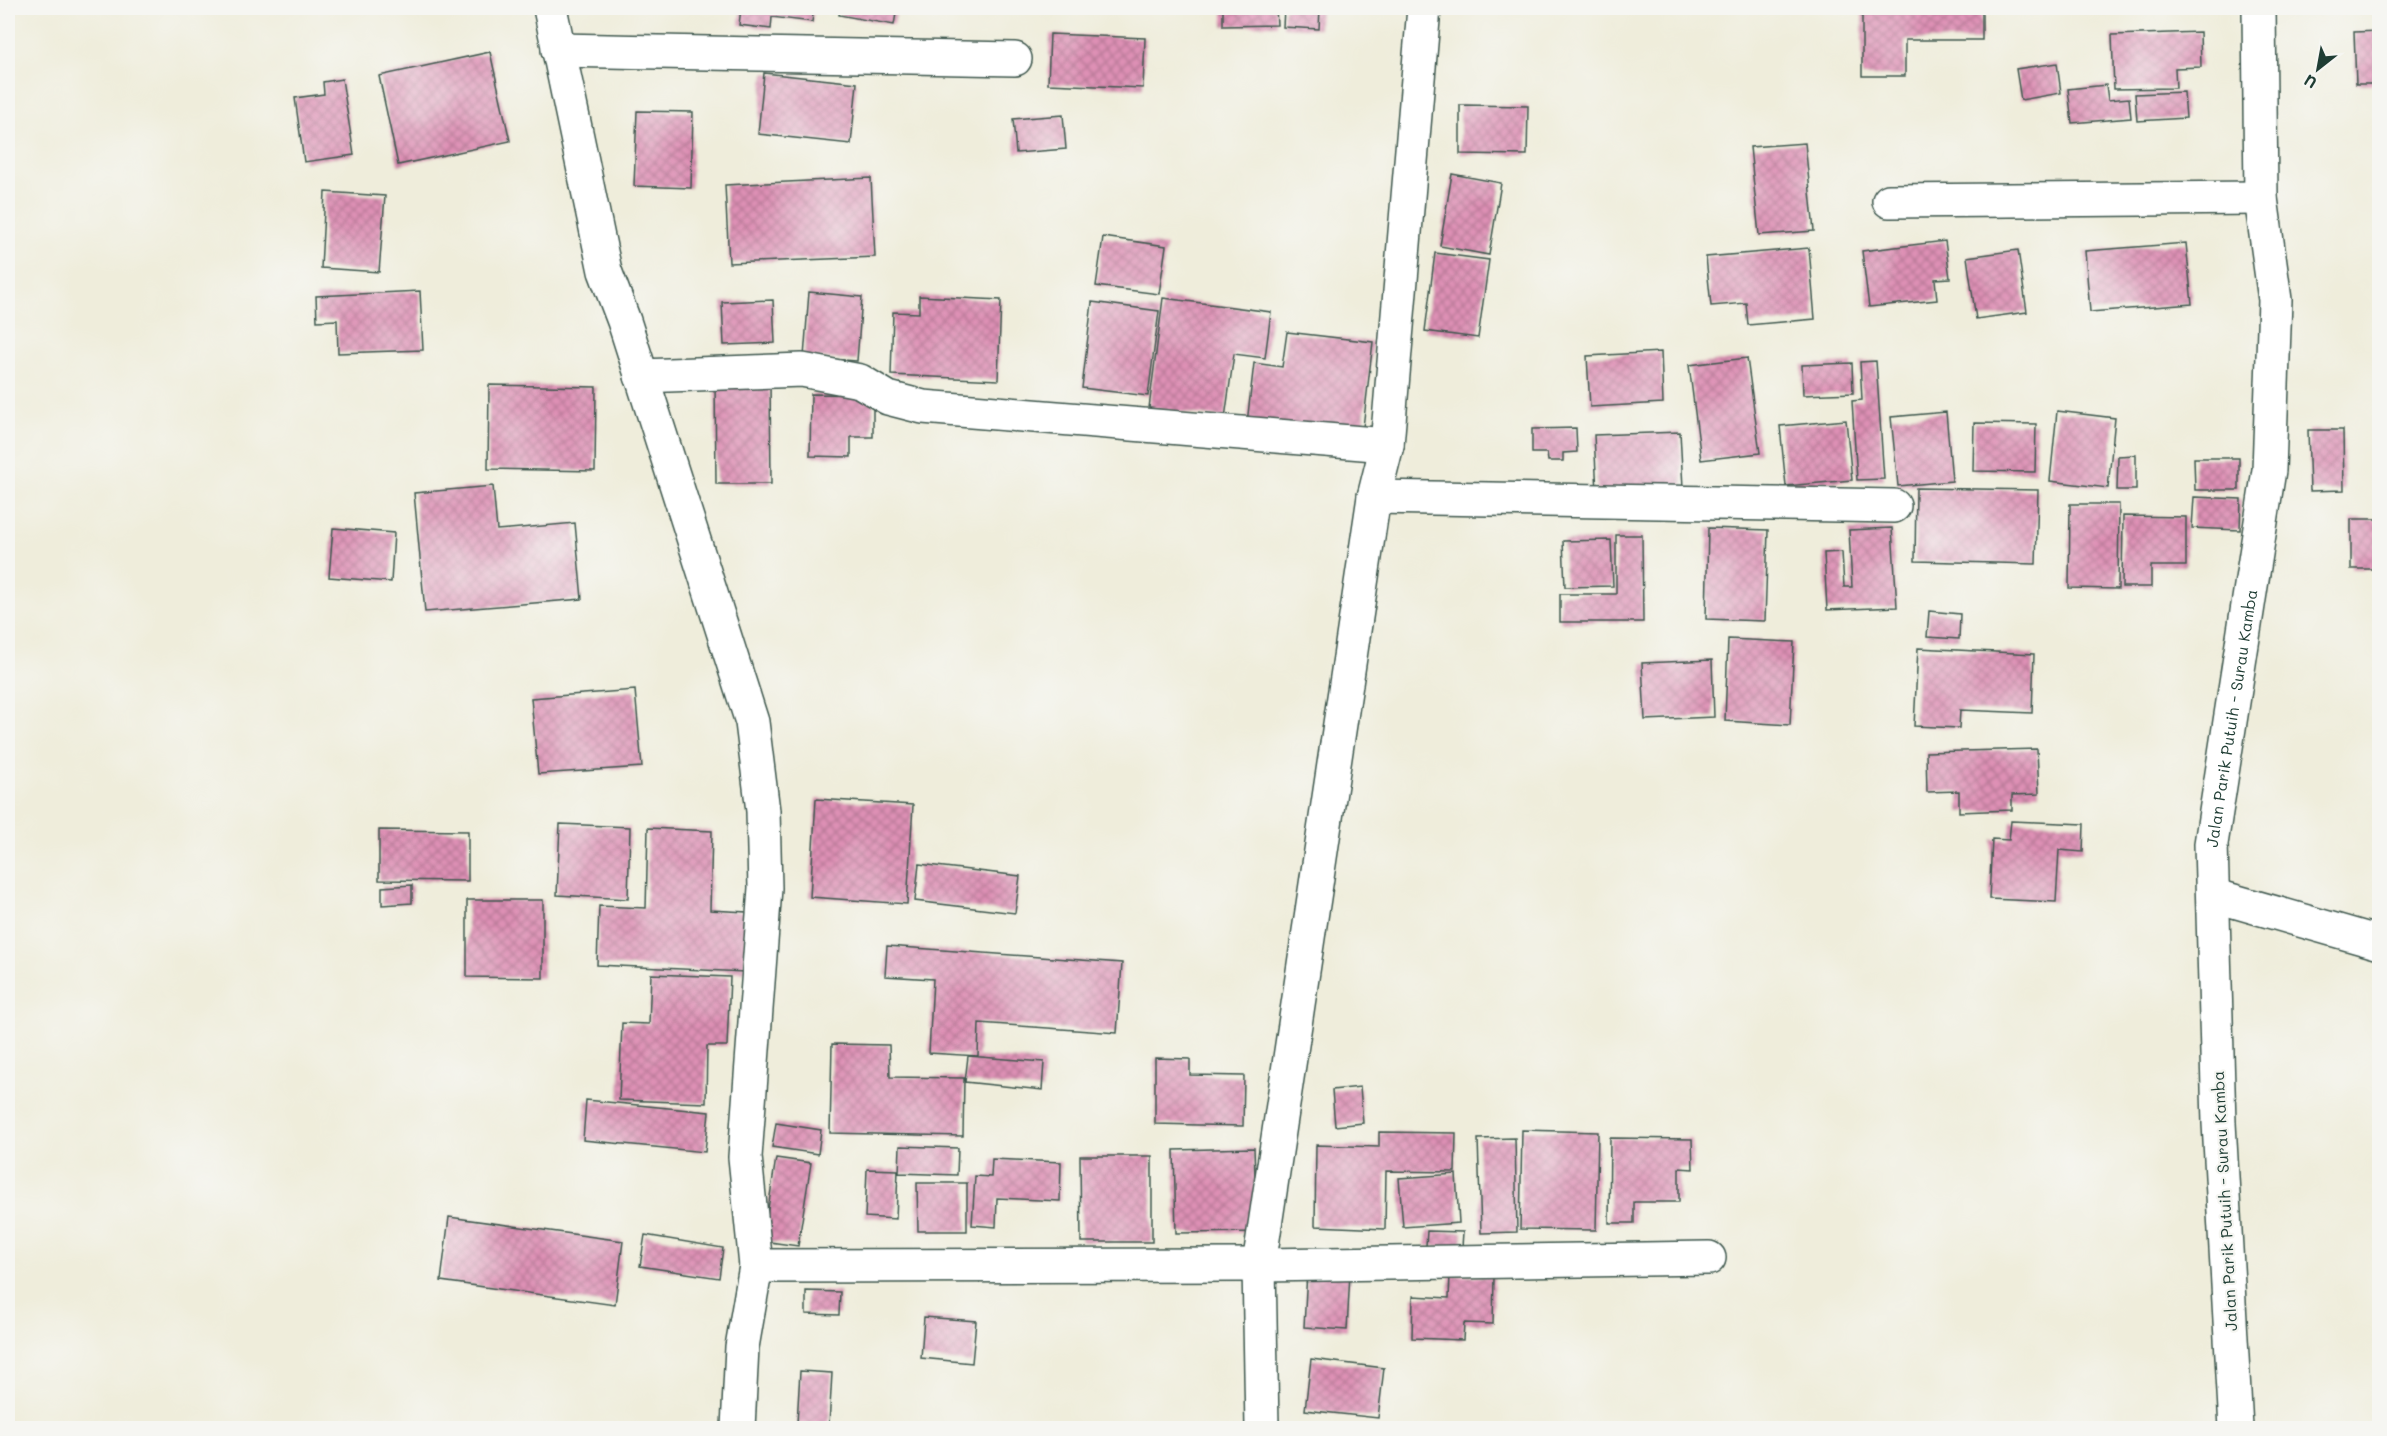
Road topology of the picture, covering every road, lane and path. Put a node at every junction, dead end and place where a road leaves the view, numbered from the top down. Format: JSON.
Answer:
{"nodes":[{"id":1,"x":550,"y":8,"type":"edge"},
{"id":2,"x":1425,"y":8,"type":"edge"},
{"id":3,"x":2259,"y":8,"type":"edge"},
{"id":4,"x":558,"y":50,"type":"junction"},
{"id":5,"x":1015,"y":58,"type":"dead end"},
{"id":6,"x":2260,"y":198,"type":"junction"},
{"id":7,"x":1889,"y":201,"type":"dead end"},
{"id":8,"x":641,"y":376,"type":"junction"},
{"id":9,"x":1387,"y":445,"type":"junction"},
{"id":10,"x":1374,"y":497,"type":"junction"},
{"id":11,"x":1894,"y":506,"type":"dead end"},
{"id":12,"x":2213,"y":895,"type":"junction"},
{"id":13,"x":2379,"y":943,"type":"edge"},
{"id":14,"x":1709,"y":1258,"type":"dead end"},
{"id":15,"x":1259,"y":1265,"type":"junction"},
{"id":16,"x":756,"y":1266,"type":"junction"},
{"id":17,"x":738,"y":1428,"type":"edge"},
{"id":18,"x":1262,"y":1428,"type":"edge"},
{"id":19,"x":2236,"y":1428,"type":"edge"}],
"edges":[{"from":1,"to":4,"type":"street"},
{"from":2,"to":9,"type":"street"},
{"from":3,"to":6,"type":"street","name":"Jalan Parik Putuih - Surau Kamba"},
{"from":4,"to":5,"type":"street"},
{"from":4,"to":8,"type":"street"},
{"from":6,"to":7,"type":"street"},
{"from":6,"to":12,"type":"street","name":"Jalan Parik Putuih - Surau Kamba"},
{"from":8,"to":9,"type":"street"},
{"from":8,"to":16,"type":"street"},
{"from":9,"to":10,"type":"street"},
{"from":10,"to":11,"type":"street"},
{"from":10,"to":15,"type":"street"},
{"from":12,"to":13,"type":"street"},
{"from":12,"to":19,"type":"street","name":"Jalan Parik Putuih - Surau Kamba"},
{"from":14,"to":15,"type":"street"},
{"from":15,"to":16,"type":"street"},
{"from":15,"to":18,"type":"street"},
{"from":16,"to":17,"type":"street"}]}
